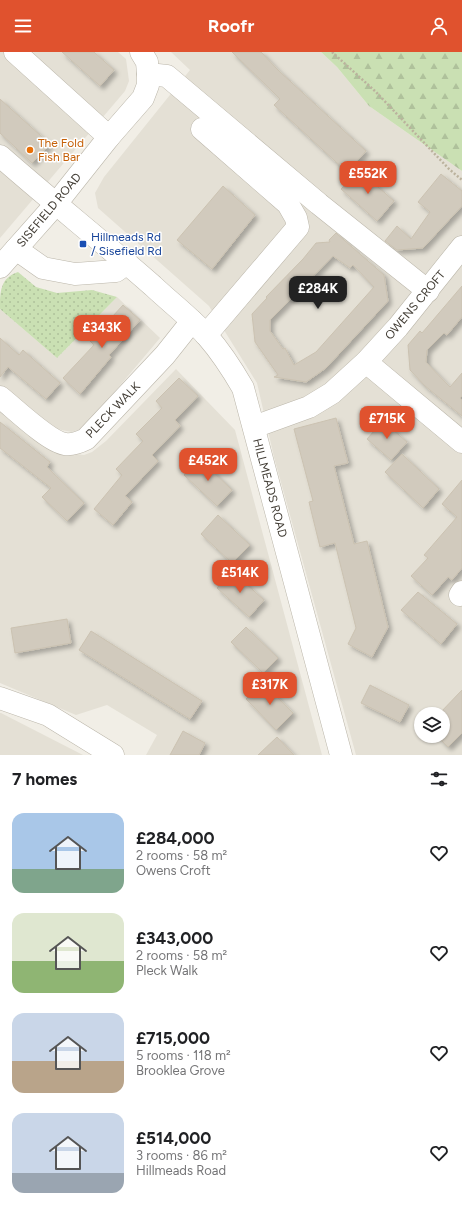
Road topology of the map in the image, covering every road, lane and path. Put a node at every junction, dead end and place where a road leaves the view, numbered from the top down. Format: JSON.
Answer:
{"nodes":[{"id":1,"x":15,"y":52,"type":"edge"},
{"id":2,"x":141,"y":52,"type":"edge"},
{"id":3,"x":332,"y":52,"type":"edge"},
{"id":4,"x":148,"y":74,"type":"junction"},
{"id":5,"x":202,"y":129,"type":"dead end"},
{"id":6,"x":109,"y":136,"type":"junction"},
{"id":7,"x":0,"y":156,"type":"edge"},
{"id":8,"x":462,"y":180,"type":"edge"},
{"id":9,"x":55,"y":205,"type":"junction"},
{"id":10,"x":462,"y":247,"type":"edge"},
{"id":11,"x":16,"y":249,"type":"junction"},
{"id":12,"x":127,"y":263,"type":"junction"},
{"id":13,"x":0,"y":266,"type":"edge"},
{"id":14,"x":428,"y":291,"type":"junction"},
{"id":15,"x":199,"y":328,"type":"junction"},
{"id":16,"x":366,"y":362,"type":"junction"},
{"id":17,"x":0,"y":397,"type":"edge"},
{"id":18,"x":254,"y":427,"type":"junction"},
{"id":19,"x":462,"y":442,"type":"edge"},
{"id":20,"x":0,"y":698,"type":"edge"},
{"id":21,"x":113,"y":755,"type":"edge"},
{"id":22,"x":341,"y":755,"type":"edge"}],
"edges":[{"from":1,"to":6,"type":"street"},
{"from":2,"to":4,"type":"street","name":"SISEFIELD ROAD"},
{"from":3,"to":8,"type":"path"},
{"from":4,"to":6,"type":"street","name":"SISEFIELD ROAD"},
{"from":4,"to":14,"type":"street"},
{"from":5,"to":15,"type":"street","name":"PLECK WALK"},
{"from":6,"to":9,"type":"street","name":"SISEFIELD ROAD"},
{"from":7,"to":9,"type":"street","name":"HILLMEADS ROAD"},
{"from":9,"to":11,"type":"street","name":"SISEFIELD ROAD"},
{"from":9,"to":12,"type":"street","name":"HILLMEADS ROAD"},
{"from":10,"to":14,"type":"street","name":"OWENS CROFT"},
{"from":11,"to":12,"type":"street"},
{"from":11,"to":13,"type":"street","name":"SISEFIELD ROAD"},
{"from":12,"to":15,"type":"street","name":"HILLMEADS ROAD"},
{"from":14,"to":16,"type":"street","name":"OWENS CROFT"},
{"from":15,"to":17,"type":"street","name":"PLECK WALK"},
{"from":15,"to":18,"type":"street","name":"HILLMEADS ROAD"},
{"from":16,"to":18,"type":"street","name":"OWENS CROFT"},
{"from":16,"to":19,"type":"street"},
{"from":18,"to":22,"type":"street","name":"HILLMEADS ROAD"},
{"from":20,"to":21,"type":"street"}]}
